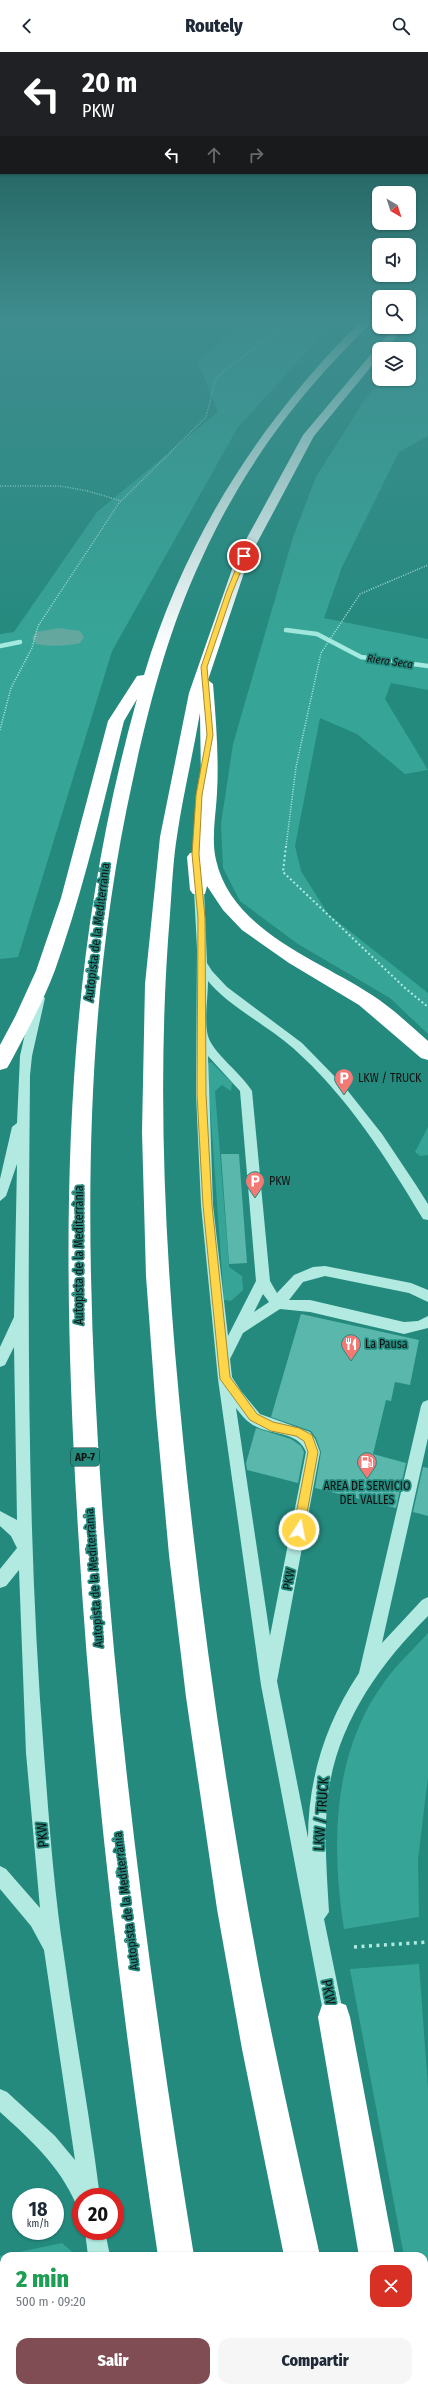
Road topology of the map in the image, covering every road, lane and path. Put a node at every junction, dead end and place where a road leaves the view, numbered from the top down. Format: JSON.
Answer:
{"nodes":[{"id":1,"x":193,"y":430,"type":"edge"},
{"id":2,"x":271,"y":430,"type":"edge"},
{"id":3,"x":314,"y":430,"type":"edge"},
{"id":4,"x":0,"y":486,"type":"edge"},
{"id":5,"x":121,"y":501,"type":"junction"},
{"id":6,"x":428,"y":565,"type":"edge"},
{"id":7,"x":155,"y":660,"type":"junction"},
{"id":8,"x":204,"y":667,"type":"junction"},
{"id":9,"x":0,"y":730,"type":"edge"},
{"id":10,"x":210,"y":735,"type":"junction"},
{"id":11,"x":199,"y":890,"type":"joint"},
{"id":12,"x":202,"y":963,"type":"junction"},
{"id":13,"x":45,"y":971,"type":"junction"},
{"id":14,"x":428,"y":1007,"type":"edge"},
{"id":15,"x":201,"y":1034,"type":"junction"},
{"id":16,"x":428,"y":1053,"type":"edge"},
{"id":17,"x":0,"y":1063,"type":"edge"},
{"id":18,"x":24,"y":1100,"type":"junction"},
{"id":19,"x":0,"y":1196,"type":"edge"},
{"id":20,"x":428,"y":1215,"type":"edge"},
{"id":21,"x":263,"y":1281,"type":"junction"},
{"id":22,"x":428,"y":1296,"type":"edge"},
{"id":23,"x":279,"y":1301,"type":"junction"},
{"id":24,"x":21,"y":1312,"type":"junction"},
{"id":25,"x":428,"y":1322,"type":"edge"},
{"id":26,"x":237,"y":1331,"type":"junction"},
{"id":27,"x":223,"y":1359,"type":"junction"},
{"id":28,"x":0,"y":1361,"type":"edge"},
{"id":29,"x":225,"y":1379,"type":"junction"},
{"id":30,"x":428,"y":1406,"type":"edge"},
{"id":31,"x":0,"y":1518,"type":"edge"},
{"id":32,"x":25,"y":1550,"type":"junction"},
{"id":33,"x":0,"y":1581,"type":"edge"},
{"id":34,"x":428,"y":1605,"type":"edge"},
{"id":35,"x":366,"y":1675,"type":"junction"},
{"id":36,"x":269,"y":1685,"type":"junction"},
{"id":37,"x":0,"y":1876,"type":"edge"},
{"id":38,"x":428,"y":1942,"type":"edge"},
{"id":39,"x":354,"y":1947,"type":"dead end"},
{"id":40,"x":54,"y":1954,"type":"junction"},
{"id":41,"x":323,"y":1962,"type":"junction"},
{"id":42,"x":334,"y":2017,"type":"joint"},
{"id":43,"x":0,"y":2099,"type":"edge"},
{"id":44,"x":80,"y":2188,"type":"edge"},
{"id":45,"x":89,"y":2188,"type":"edge"},
{"id":46,"x":96,"y":2240,"type":"edge"},
{"id":47,"x":98,"y":2252,"type":"edge"},
{"id":48,"x":175,"y":2252,"type":"edge"},
{"id":49,"x":301,"y":2252,"type":"edge"},
{"id":50,"x":376,"y":2252,"type":"edge"}],
"edges":[{"from":1,"to":5,"type":"path"},
{"from":2,"to":7,"type":"highway","name":"Autopista de la Mediterrània","number":"AP-7"},
{"from":3,"to":8,"type":"highway"},
{"from":4,"to":5,"type":"path"},
{"from":5,"to":9,"type":"path"},
{"from":6,"to":14,"type":"path"},
{"from":7,"to":13,"type":"highway"},
{"from":7,"to":48,"type":"highway","name":"Autopista de la Mediterrània","number":"AP-7"},
{"from":8,"to":10,"type":"highway"},
{"from":8,"to":49,"type":"highway"},
{"from":10,"to":11,"type":"highway"},
{"from":10,"to":16,"type":"highway"},
{"from":11,"to":12,"type":"lane","name":"PKW"},
{"from":12,"to":15,"type":"lane","name":"PKW"},
{"from":12,"to":20,"type":"lane"},
{"from":13,"to":17,"type":"highway"},
{"from":13,"to":18,"type":"lane"},
{"from":15,"to":21,"type":"lane"},
{"from":15,"to":27,"type":"lane","name":"PKW"},
{"from":18,"to":19,"type":"lane"},
{"from":18,"to":24,"type":"lane","name":"PKW"},
{"from":21,"to":23,"type":"lane"},
{"from":21,"to":26,"type":"lane"},
{"from":22,"to":23,"type":"lane"},
{"from":23,"to":25,"type":"lane"},
{"from":23,"to":26,"type":"lane"},
{"from":24,"to":28,"type":"lane","name":"PKW"},
{"from":24,"to":32,"type":"lane","name":"PKW"},
{"from":26,"to":27,"type":"lane"},
{"from":27,"to":29,"type":"lane","name":"PKW"},
{"from":29,"to":36,"type":"lane","name":"PKW"},
{"from":29,"to":36,"type":"lane","name":"PKW"},
{"from":30,"to":35,"type":"lane","name":"LKW / TRUCK"},
{"from":31,"to":32,"type":"lane","name":"PKW"},
{"from":32,"to":33,"type":"lane"},
{"from":32,"to":40,"type":"lane","name":"PKW"},
{"from":34,"to":35,"type":"lane","name":"LKW / TRUCK"},
{"from":35,"to":41,"type":"lane","name":"LKW / TRUCK"},
{"from":36,"to":41,"type":"lane","name":"PKW"},
{"from":37,"to":40,"type":"lane"},
{"from":38,"to":39,"type":"path"},
{"from":40,"to":45,"type":"lane","name":"PKW"},
{"from":41,"to":42,"type":"lane","name":"PKW"},
{"from":42,"to":50,"type":"highway"},
{"from":43,"to":44,"type":"lane"},
{"from":46,"to":47,"type":"lane"}]}
